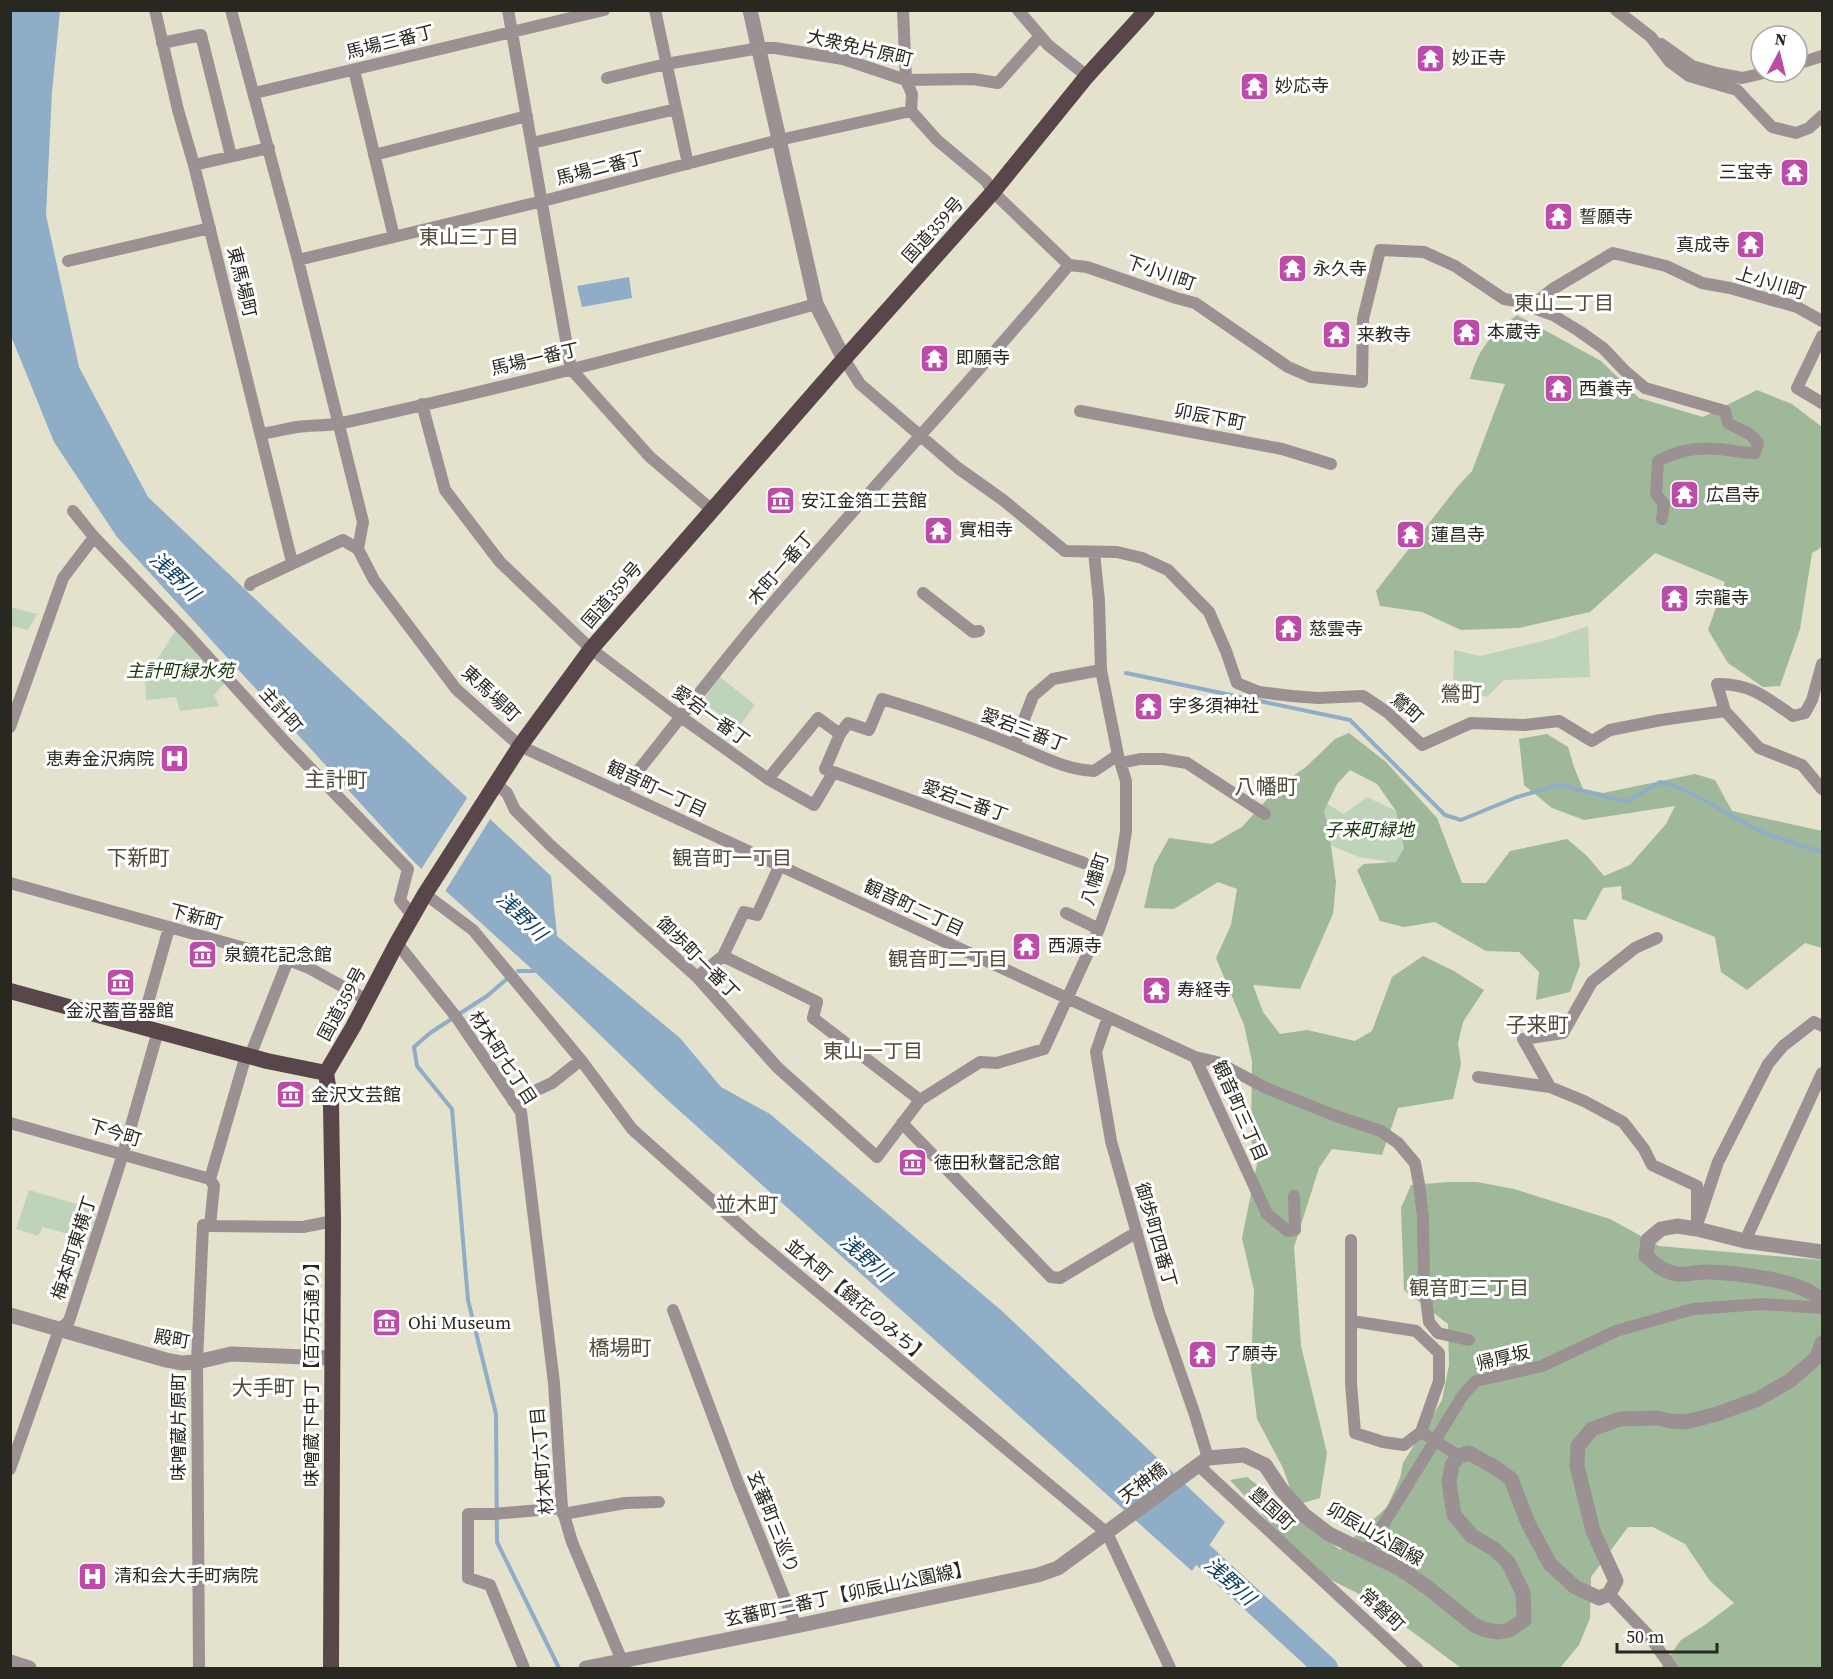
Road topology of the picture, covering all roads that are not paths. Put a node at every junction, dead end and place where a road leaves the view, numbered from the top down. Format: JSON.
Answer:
{"nodes":[{"id":1,"x":155,"y":10,"type":"edge"},
{"id":2,"x":231,"y":10,"type":"edge"},
{"id":3,"x":508,"y":10,"type":"edge"},
{"id":4,"x":604,"y":10,"type":"edge"},
{"id":5,"x":655,"y":10,"type":"edge"},
{"id":6,"x":750,"y":10,"type":"edge"},
{"id":7,"x":903,"y":10,"type":"edge"},
{"id":8,"x":1018,"y":10,"type":"edge"},
{"id":9,"x":1147,"y":10,"type":"edge"},
{"id":10,"x":1616,"y":10,"type":"edge"},
{"id":11,"x":513,"y":31,"type":"junction"},
{"id":12,"x":1040,"y":36,"type":"junction"},
{"id":13,"x":1651,"y":37,"type":"junction"},
{"id":14,"x":162,"y":43,"type":"junction"},
{"id":15,"x":760,"y":48,"type":"junction"},
{"id":16,"x":666,"y":64,"type":"junction"},
{"id":17,"x":354,"y":70,"type":"junction"},
{"id":18,"x":1087,"y":76,"type":"junction"},
{"id":19,"x":1749,"y":76,"type":"edge"},
{"id":20,"x":607,"y":78,"type":"dead end"},
{"id":21,"x":906,"y":80,"type":"junction"},
{"id":22,"x":255,"y":93,"type":"junction"},
{"id":23,"x":676,"y":108,"type":"junction"},
{"id":24,"x":911,"y":111,"type":"junction"},
{"id":25,"x":528,"y":116,"type":"junction"},
{"id":26,"x":1822,"y":116,"type":"edge"},
{"id":27,"x":779,"y":140,"type":"junction"},
{"id":28,"x":532,"y":143,"type":"junction"},
{"id":29,"x":269,"y":148,"type":"junction"},
{"id":30,"x":374,"y":155,"type":"junction"},
{"id":31,"x":231,"y":156,"type":"junction"},
{"id":32,"x":688,"y":164,"type":"junction"},
{"id":33,"x":195,"y":165,"type":"junction"},
{"id":34,"x":993,"y":192,"type":"junction"},
{"id":35,"x":543,"y":201,"type":"junction"},
{"id":36,"x":210,"y":228,"type":"junction"},
{"id":37,"x":394,"y":237,"type":"junction"},
{"id":38,"x":298,"y":260,"type":"junction"},
{"id":39,"x":68,"y":261,"type":"dead end"},
{"id":40,"x":1069,"y":265,"type":"junction"},
{"id":41,"x":1504,"y":299,"type":"junction"},
{"id":42,"x":816,"y":304,"type":"junction"},
{"id":43,"x":1822,"y":321,"type":"edge"},
{"id":44,"x":1822,"y":336,"type":"edge"},
{"id":45,"x":844,"y":359,"type":"junction"},
{"id":46,"x":571,"y":369,"type":"junction"},
{"id":47,"x":1362,"y":382,"type":"joint"},
{"id":48,"x":1822,"y":403,"type":"edge"},
{"id":49,"x":422,"y":404,"type":"junction"},
{"id":50,"x":1080,"y":411,"type":"dead end"},
{"id":51,"x":339,"y":423,"type":"junction"},
{"id":52,"x":261,"y":434,"type":"junction"},
{"id":53,"x":921,"y":436,"type":"junction"},
{"id":54,"x":1330,"y":464,"type":"dead end"},
{"id":55,"x":712,"y":510,"type":"junction"},
{"id":56,"x":73,"y":511,"type":"dead end"},
{"id":57,"x":1662,"y":519,"type":"dead end"},
{"id":58,"x":94,"y":537,"type":"junction"},
{"id":59,"x":358,"y":549,"type":"junction"},
{"id":60,"x":1094,"y":552,"type":"junction"},
{"id":61,"x":292,"y":562,"type":"junction"},
{"id":62,"x":250,"y":585,"type":"dead end"},
{"id":63,"x":923,"y":593,"type":"dead end"},
{"id":64,"x":979,"y":631,"type":"dead end"},
{"id":65,"x":591,"y":649,"type":"junction"},
{"id":66,"x":1822,"y":664,"type":"edge"},
{"id":67,"x":1101,"y":670,"type":"junction"},
{"id":68,"x":1725,"y":711,"type":"junction"},
{"id":69,"x":681,"y":717,"type":"junction"},
{"id":70,"x":10,"y":727,"type":"edge"},
{"id":71,"x":840,"y":734,"type":"junction"},
{"id":72,"x":1014,"y":745,"type":"junction"},
{"id":73,"x":520,"y":746,"type":"junction"},
{"id":74,"x":1120,"y":759,"type":"junction"},
{"id":75,"x":833,"y":773,"type":"junction"},
{"id":76,"x":768,"y":779,"type":"junction"},
{"id":77,"x":494,"y":788,"type":"junction"},
{"id":78,"x":1822,"y":789,"type":"edge"},
{"id":79,"x":621,"y":792,"type":"junction"},
{"id":80,"x":1265,"y":814,"type":"dead end"},
{"id":81,"x":1084,"y":863,"type":"dead end"},
{"id":82,"x":780,"y":865,"type":"junction"},
{"id":83,"x":10,"y":883,"type":"edge"},
{"id":84,"x":429,"y":889,"type":"junction"},
{"id":85,"x":1066,"y":913,"type":"dead end"},
{"id":86,"x":412,"y":915,"type":"junction"},
{"id":87,"x":168,"y":928,"type":"junction"},
{"id":88,"x":1099,"y":929,"type":"junction"},
{"id":89,"x":1658,"y":938,"type":"dead end"},
{"id":90,"x":397,"y":943,"type":"junction"},
{"id":91,"x":723,"y":956,"type":"junction"},
{"id":92,"x":288,"y":960,"type":"junction"},
{"id":93,"x":697,"y":977,"type":"junction"},
{"id":94,"x":10,"y":991,"type":"edge"},
{"id":95,"x":1066,"y":999,"type":"junction"},
{"id":96,"x":367,"y":1000,"type":"junction"},
{"id":97,"x":1108,"y":1017,"type":"junction"},
{"id":98,"x":1822,"y":1026,"type":"edge"},
{"id":99,"x":141,"y":1027,"type":"junction"},
{"id":100,"x":158,"y":1031,"type":"junction"},
{"id":101,"x":248,"y":1056,"type":"junction"},
{"id":102,"x":1195,"y":1057,"type":"junction"},
{"id":103,"x":581,"y":1060,"type":"junction"},
{"id":104,"x":326,"y":1073,"type":"junction"},
{"id":105,"x":1822,"y":1073,"type":"edge"},
{"id":106,"x":1478,"y":1077,"type":"dead end"},
{"id":107,"x":1550,"y":1087,"type":"junction"},
{"id":108,"x":920,"y":1100,"type":"junction"},
{"id":109,"x":513,"y":1101,"type":"junction"},
{"id":110,"x":10,"y":1123,"type":"edge"},
{"id":111,"x":902,"y":1123,"type":"junction"},
{"id":112,"x":123,"y":1154,"type":"junction"},
{"id":113,"x":210,"y":1179,"type":"junction"},
{"id":114,"x":1294,"y":1196,"type":"dead end"},
{"id":115,"x":333,"y":1221,"type":"junction"},
{"id":116,"x":210,"y":1226,"type":"junction"},
{"id":117,"x":1697,"y":1227,"type":"junction"},
{"id":118,"x":1137,"y":1232,"type":"junction"},
{"id":119,"x":1351,"y":1240,"type":"dead end"},
{"id":120,"x":1745,"y":1241,"type":"junction"},
{"id":121,"x":1822,"y":1251,"type":"edge"},
{"id":122,"x":542,"y":1283,"type":"joint"},
{"id":123,"x":1822,"y":1303,"type":"edge"},
{"id":124,"x":1822,"y":1308,"type":"edge"},
{"id":125,"x":673,"y":1310,"type":"dead end"},
{"id":126,"x":10,"y":1315,"type":"edge"},
{"id":127,"x":1352,"y":1322,"type":"junction"},
{"id":128,"x":59,"y":1330,"type":"junction"},
{"id":129,"x":1469,"y":1340,"type":"dead end"},
{"id":130,"x":1822,"y":1343,"type":"edge"},
{"id":131,"x":331,"y":1358,"type":"junction"},
{"id":132,"x":197,"y":1362,"type":"junction"},
{"id":133,"x":1421,"y":1432,"type":"junction"},
{"id":134,"x":1459,"y":1456,"type":"junction"},
{"id":135,"x":1199,"y":1465,"type":"junction"},
{"id":136,"x":10,"y":1469,"type":"edge"},
{"id":137,"x":659,"y":1502,"type":"dead end"},
{"id":138,"x":563,"y":1511,"type":"junction"},
{"id":139,"x":1112,"y":1529,"type":"junction"},
{"id":140,"x":1367,"y":1551,"type":"junction"},
{"id":141,"x":1322,"y":1578,"type":"joint"},
{"id":142,"x":1609,"y":1594,"type":"junction"},
{"id":143,"x":796,"y":1626,"type":"junction"},
{"id":144,"x":10,"y":1662,"type":"edge"},
{"id":145,"x":623,"y":1666,"type":"edge"},
{"id":146,"x":29,"y":1668,"type":"edge"},
{"id":147,"x":199,"y":1668,"type":"edge"},
{"id":148,"x":331,"y":1668,"type":"edge"},
{"id":149,"x":524,"y":1668,"type":"edge"},
{"id":150,"x":586,"y":1668,"type":"edge"},
{"id":151,"x":1170,"y":1668,"type":"edge"},
{"id":152,"x":1417,"y":1668,"type":"edge"},
{"id":153,"x":1672,"y":1668,"type":"edge"}],
"edges":[{"from":1,"to":14,"type":"street","name":"東馬場町"},
{"from":2,"to":22,"type":"street"},
{"from":3,"to":11,"type":"street"},
{"from":4,"to":11,"type":"street","name":"馬場三番丁"},
{"from":5,"to":16,"type":"street"},
{"from":6,"to":15,"type":"street"},
{"from":7,"to":21,"type":"street"},
{"from":8,"to":12,"type":"street"},
{"from":9,"to":18,"type":"highway","name":"国道359号"},
{"from":10,"to":13,"type":"street"},
{"from":11,"to":17,"type":"street","name":"馬場三番丁"},
{"from":11,"to":25,"type":"street"},
{"from":12,"to":18,"type":"street"},
{"from":12,"to":21,"type":"street","name":"大衆免片原町"},
{"from":13,"to":19,"type":"street"},
{"from":13,"to":26,"type":"street"},
{"from":14,"to":31,"type":"street"},
{"from":14,"to":33,"type":"street","name":"東馬場町"},
{"from":15,"to":16,"type":"street","name":"大衆免片原町"},
{"from":15,"to":21,"type":"street","name":"大衆免片原町"},
{"from":15,"to":27,"type":"street"},
{"from":16,"to":20,"type":"street","name":"大衆免片原町"},
{"from":16,"to":23,"type":"street"},
{"from":17,"to":22,"type":"street","name":"馬場三番丁"},
{"from":17,"to":30,"type":"street"},
{"from":18,"to":34,"type":"highway","name":"国道359号"},
{"from":21,"to":24,"type":"street"},
{"from":22,"to":29,"type":"street"},
{"from":23,"to":28,"type":"street"},
{"from":23,"to":32,"type":"street"},
{"from":24,"to":27,"type":"street","name":"馬場二番丁"},
{"from":24,"to":34,"type":"street"},
{"from":25,"to":28,"type":"street"},
{"from":25,"to":30,"type":"street"},
{"from":27,"to":32,"type":"street","name":"馬場二番丁"},
{"from":27,"to":42,"type":"street"},
{"from":28,"to":35,"type":"street"},
{"from":29,"to":31,"type":"street"},
{"from":29,"to":38,"type":"street"},
{"from":30,"to":37,"type":"street"},
{"from":31,"to":33,"type":"street"},
{"from":32,"to":35,"type":"street","name":"馬場二番丁"},
{"from":33,"to":36,"type":"street","name":"東馬場町"},
{"from":34,"to":40,"type":"street"},
{"from":34,"to":45,"type":"highway","name":"国道359号"},
{"from":35,"to":37,"type":"street","name":"馬場二番丁"},
{"from":35,"to":46,"type":"street"},
{"from":36,"to":39,"type":"street"},
{"from":36,"to":52,"type":"street","name":"東馬場町"},
{"from":37,"to":38,"type":"street","name":"馬場二番丁"},
{"from":38,"to":51,"type":"street"},
{"from":40,"to":47,"type":"street","name":"下小川町"},
{"from":40,"to":53,"type":"street","name":"木町一番丁"},
{"from":41,"to":43,"type":"street","name":"上小川町"},
{"from":41,"to":47,"type":"street","name":"上小川町"},
{"from":41,"to":57,"type":"street"},
{"from":42,"to":45,"type":"street"},
{"from":42,"to":46,"type":"street","name":"馬場一番丁"},
{"from":44,"to":48,"type":"street"},
{"from":45,"to":53,"type":"street"},
{"from":45,"to":55,"type":"highway","name":"国道359号"},
{"from":46,"to":49,"type":"street","name":"馬場一番丁"},
{"from":46,"to":55,"type":"street"},
{"from":49,"to":51,"type":"street","name":"馬場一番丁"},
{"from":49,"to":65,"type":"street","name":"愛宕一番丁"},
{"from":50,"to":54,"type":"street","name":"卯辰下町"},
{"from":51,"to":52,"type":"street","name":"馬場一番丁"},
{"from":51,"to":59,"type":"street"},
{"from":52,"to":61,"type":"street","name":"東馬場町"},
{"from":53,"to":60,"type":"street"},
{"from":53,"to":69,"type":"street","name":"木町一番丁"},
{"from":55,"to":65,"type":"highway","name":"国道359号"},
{"from":56,"to":58,"type":"street","name":"主計町"},
{"from":58,"to":70,"type":"street"},
{"from":58,"to":86,"type":"street","name":"主計町"},
{"from":59,"to":61,"type":"street"},
{"from":59,"to":73,"type":"street","name":"東馬場町"},
{"from":60,"to":67,"type":"street","name":"八幡町"},
{"from":60,"to":68,"type":"street","name":"鶯町"},
{"from":61,"to":62,"type":"street"},
{"from":63,"to":64,"type":"street"},
{"from":65,"to":69,"type":"street","name":"愛宕一番丁"},
{"from":65,"to":73,"type":"highway","name":"国道359号"},
{"from":66,"to":68,"type":"street"},
{"from":67,"to":72,"type":"street"},
{"from":67,"to":74,"type":"street","name":"八幡町"},
{"from":68,"to":78,"type":"street"},
{"from":69,"to":76,"type":"street","name":"愛宕一番丁"},
{"from":69,"to":79,"type":"street","name":"木町一番丁"},
{"from":71,"to":72,"type":"street","name":"愛宕三番丁"},
{"from":71,"to":75,"type":"street"},
{"from":71,"to":76,"type":"street"},
{"from":72,"to":74,"type":"street","name":"愛宕三番丁"},
{"from":73,"to":77,"type":"highway","name":"国道359号"},
{"from":73,"to":79,"type":"street","name":"観音町一丁目"},
{"from":74,"to":80,"type":"street"},
{"from":74,"to":88,"type":"street","name":"八幡町"},
{"from":75,"to":76,"type":"street","name":"愛宕一番丁"},
{"from":75,"to":81,"type":"street","name":"愛宕二番丁"},
{"from":77,"to":84,"type":"highway","name":"国道359号"},
{"from":77,"to":93,"type":"street","name":"御歩町一番丁"},
{"from":79,"to":82,"type":"street","name":"観音町一丁目"},
{"from":82,"to":91,"type":"street"},
{"from":82,"to":95,"type":"street","name":"観音町二丁目"},
{"from":83,"to":87,"type":"street","name":"下新町"},
{"from":84,"to":86,"type":"highway","name":"国道359号"},
{"from":84,"to":103,"type":"street","name":"並木町【鏡花のみち】"},
{"from":85,"to":88,"type":"street"},
{"from":86,"to":90,"type":"highway","name":"国道359号"},
{"from":87,"to":92,"type":"street","name":"下新町"},
{"from":87,"to":99,"type":"street"},
{"from":88,"to":95,"type":"street","name":"八幡町"},
{"from":89,"to":107,"type":"street"},
{"from":90,"to":96,"type":"highway","name":"国道359号"},
{"from":90,"to":109,"type":"street","name":"材木町七丁目"},
{"from":91,"to":93,"type":"street"},
{"from":91,"to":108,"type":"street"},
{"from":92,"to":96,"type":"street","name":"下新町"},
{"from":92,"to":101,"type":"street","name":"味噌蔵片原町"},
{"from":93,"to":111,"type":"street","name":"御歩町一番丁"},
{"from":94,"to":99,"type":"highway"},
{"from":95,"to":97,"type":"street","name":"観音町三丁目"},
{"from":95,"to":108,"type":"street","name":"八幡町"},
{"from":96,"to":104,"type":"highway","name":"国道359号"},
{"from":97,"to":102,"type":"street","name":"観音町三丁目"},
{"from":97,"to":118,"type":"street","name":"御歩町四番丁"},
{"from":98,"to":117,"type":"street"},
{"from":99,"to":100,"type":"highway"},
{"from":100,"to":101,"type":"highway"},
{"from":100,"to":112,"type":"street","name":"梅本町東横丁"},
{"from":101,"to":104,"type":"highway"},
{"from":101,"to":113,"type":"street","name":"味噌蔵片原町"},
{"from":102,"to":114,"type":"street","name":"観音町三丁目"},
{"from":102,"to":129,"type":"street"},
{"from":103,"to":109,"type":"street"},
{"from":103,"to":139,"type":"street","name":"並木町【鏡花のみち】"},
{"from":104,"to":115,"type":"highway","name":"味噌蔵下中丁【百万石通り】"},
{"from":105,"to":120,"type":"street"},
{"from":106,"to":107,"type":"street"},
{"from":107,"to":117,"type":"street"},
{"from":108,"to":111,"type":"street"},
{"from":109,"to":122,"type":"street","name":"材木町七丁目"},
{"from":110,"to":112,"type":"street","name":"下今町"},
{"from":111,"to":118,"type":"street"},
{"from":112,"to":113,"type":"street","name":"下今町"},
{"from":112,"to":128,"type":"street","name":"梅本町東横丁"},
{"from":113,"to":116,"type":"street","name":"味噌蔵片原町"},
{"from":115,"to":116,"type":"street"},
{"from":115,"to":131,"type":"highway","name":"味噌蔵下中丁【百万石通り】"},
{"from":116,"to":132,"type":"street","name":"味噌蔵片原町"},
{"from":117,"to":120,"type":"street"},
{"from":117,"to":123,"type":"street"},
{"from":118,"to":135,"type":"street","name":"御歩町四番丁"},
{"from":119,"to":127,"type":"street"},
{"from":120,"to":121,"type":"street"},
{"from":122,"to":138,"type":"street","name":"材木町六丁目"},
{"from":124,"to":140,"type":"street","name":"帰厚坂"},
{"from":125,"to":143,"type":"street","name":"玄蕃町三巡り"},
{"from":126,"to":128,"type":"street","name":"殿町"},
{"from":127,"to":133,"type":"street"},
{"from":127,"to":133,"type":"street"},
{"from":128,"to":132,"type":"street","name":"殿町"},
{"from":128,"to":136,"type":"street","name":"梅本町東横丁"},
{"from":130,"to":142,"type":"street"},
{"from":131,"to":132,"type":"street","name":"殿町"},
{"from":131,"to":148,"type":"highway","name":"味噌蔵下中丁【百万石通り】"},
{"from":132,"to":147,"type":"street","name":"味噌蔵片原町"},
{"from":133,"to":134,"type":"street","bridge":true},
{"from":134,"to":140,"type":"street","name":"卯辰山公園線"},
{"from":134,"to":142,"type":"street"},
{"from":135,"to":139,"type":"street","name":"天神橋"},
{"from":135,"to":140,"type":"street","name":"卯辰山公園線"},
{"from":135,"to":141,"type":"street","name":"豊国町"},
{"from":137,"to":138,"type":"street"},
{"from":138,"to":145,"type":"street","name":"材木町六丁目"},
{"from":138,"to":149,"type":"street"},
{"from":139,"to":143,"type":"street","name":"玄蕃町二番丁【卯辰山公園線】"},
{"from":139,"to":151,"type":"street","name":"並木町【鏡花のみち】"},
{"from":141,"to":152,"type":"street","name":"常磐町"},
{"from":142,"to":153,"type":"street"},
{"from":143,"to":145,"type":"street","name":"玄蕃町二番丁【卯辰山公園線】"},
{"from":144,"to":146,"type":"street"},
{"from":145,"to":150,"type":"street","name":"玄蕃町二番丁【卯辰山公園線】"}]}
